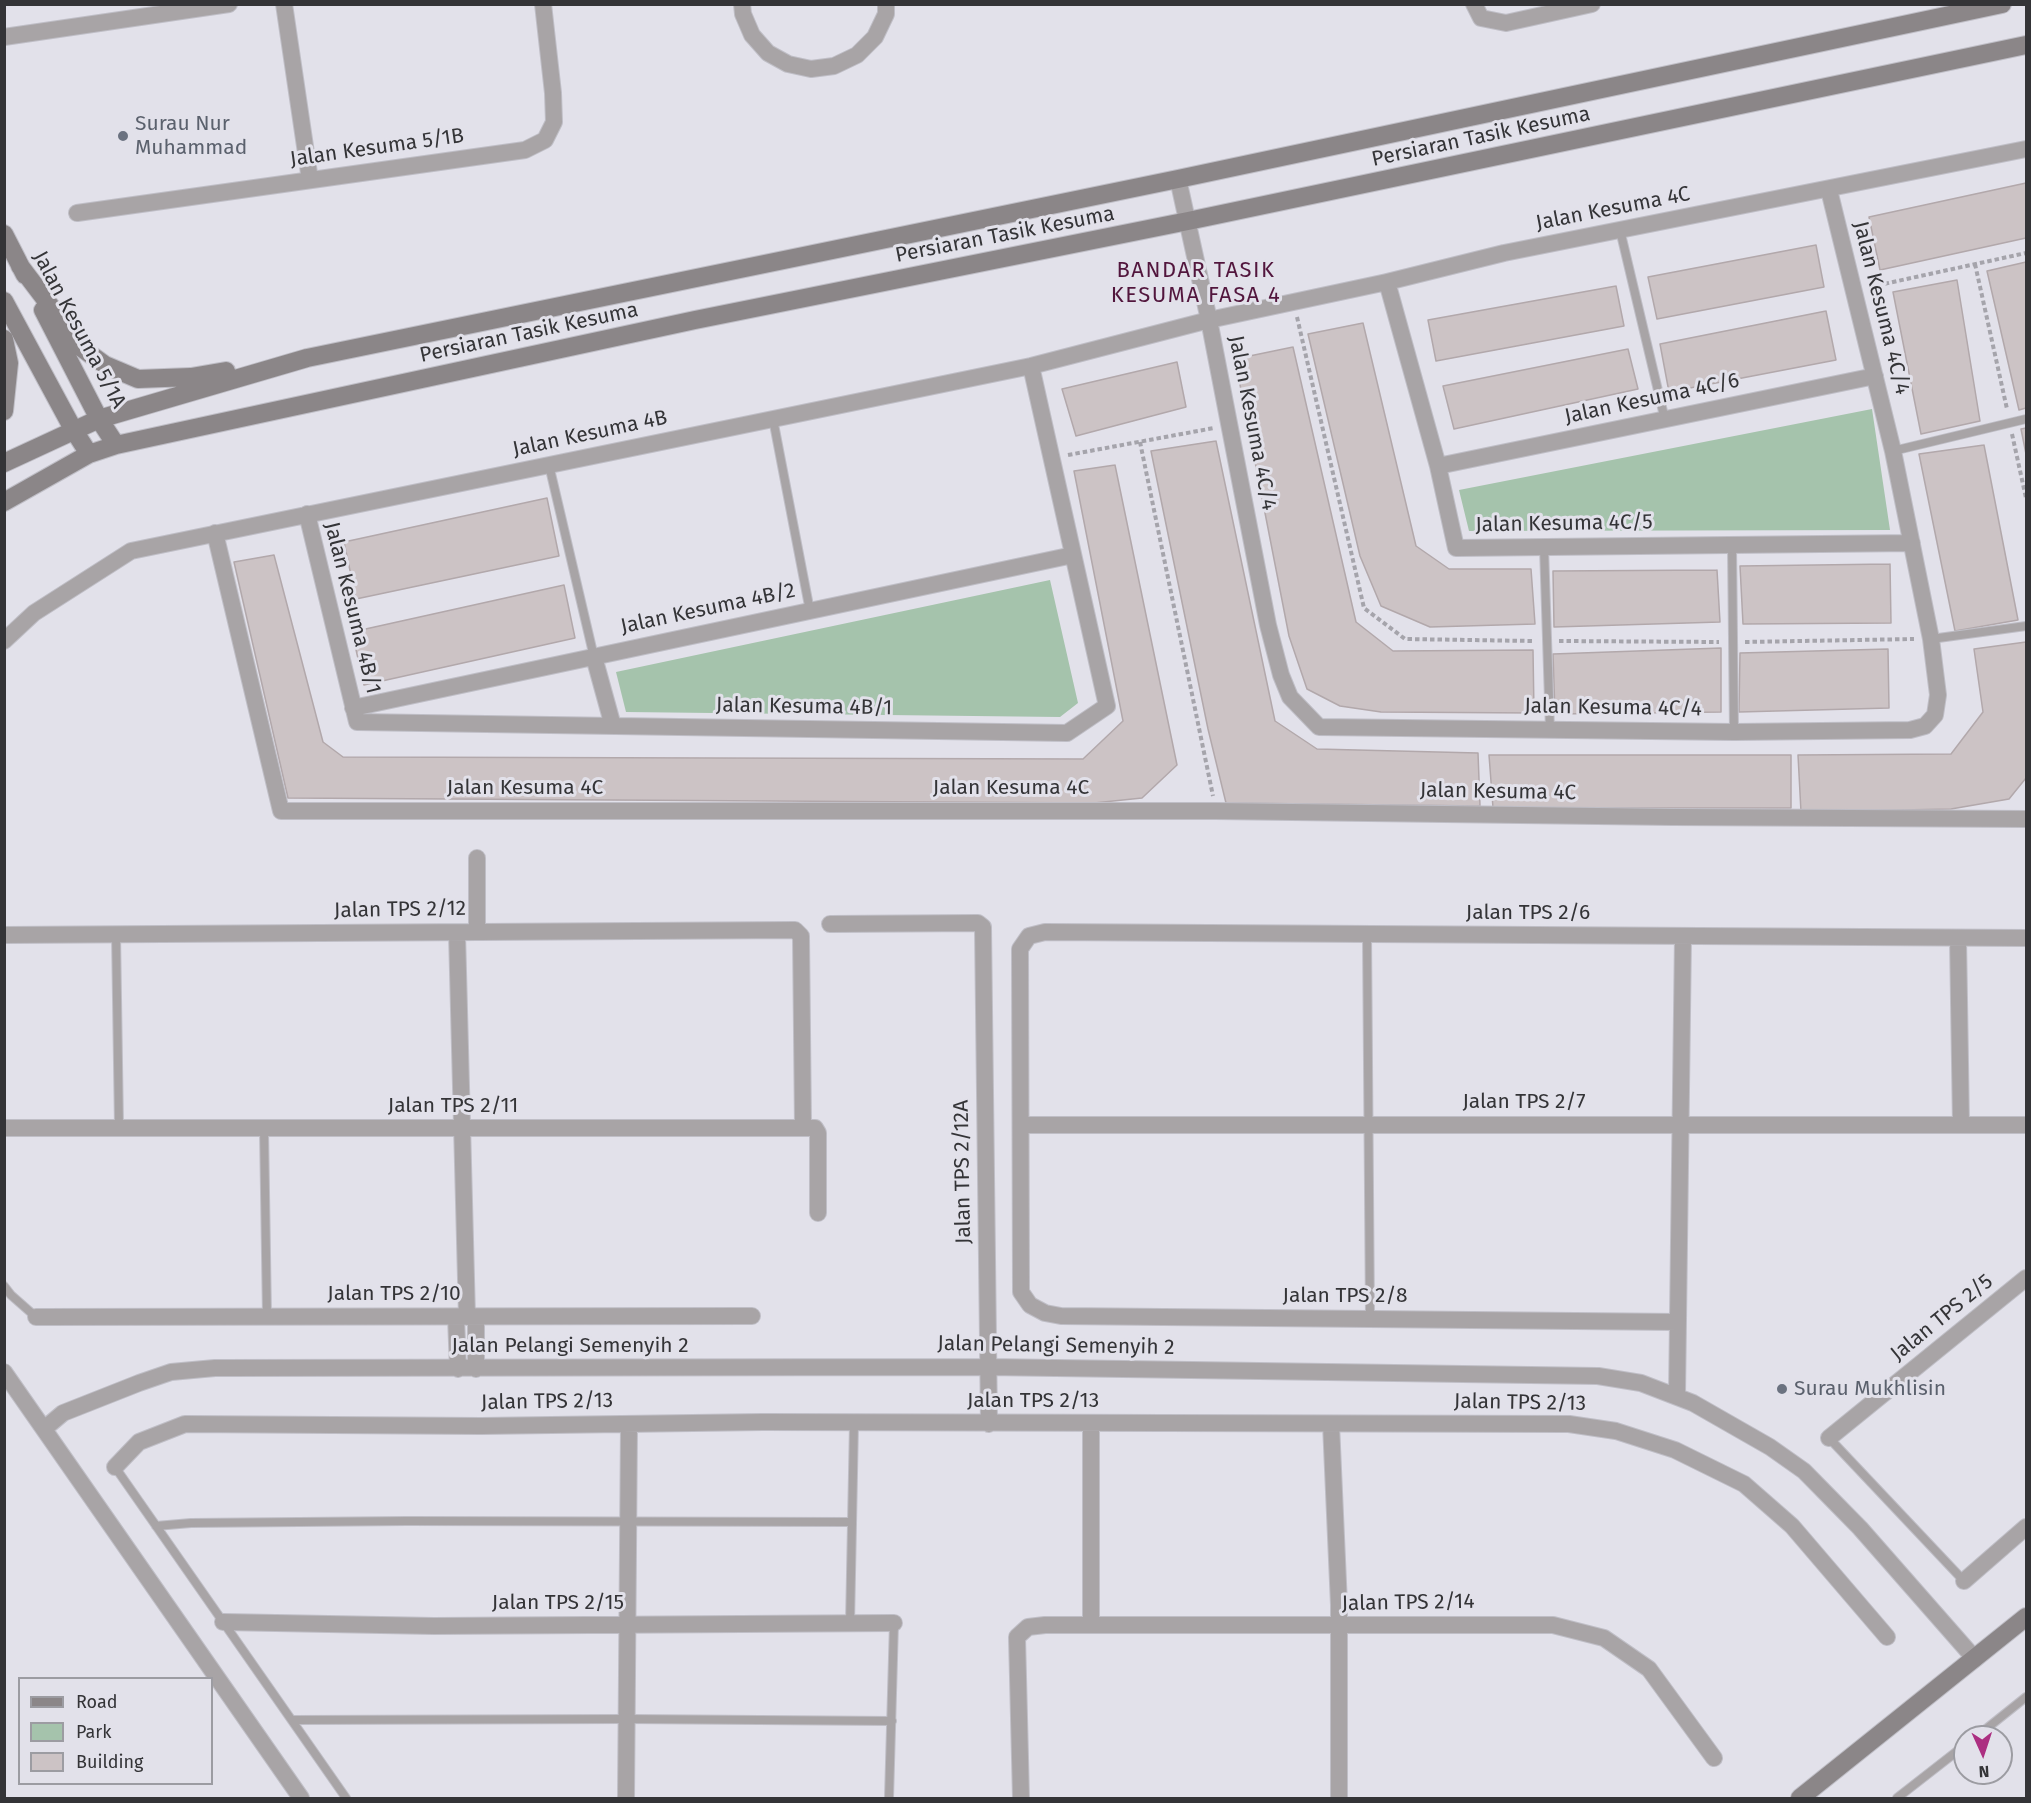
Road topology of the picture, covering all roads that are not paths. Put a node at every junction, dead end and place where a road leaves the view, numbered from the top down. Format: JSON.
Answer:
{"nodes":[{"id":1,"x":284,"y":4,"type":"edge"},
{"id":2,"x":543,"y":4,"type":"edge"},
{"id":3,"x":742,"y":4,"type":"edge"},
{"id":4,"x":886,"y":4,"type":"edge"},
{"id":5,"x":1474,"y":4,"type":"edge"},
{"id":6,"x":1592,"y":4,"type":"edge"},
{"id":7,"x":2002,"y":4,"type":"edge"},
{"id":8,"x":225,"y":5,"type":"edge"},
{"id":9,"x":4,"y":37,"type":"edge"},
{"id":10,"x":2026,"y":45,"type":"edge"},
{"id":11,"x":2026,"y":149,"type":"edge"},
{"id":12,"x":1178,"y":179,"type":"junction"},
{"id":13,"x":309,"y":180,"type":"junction"},
{"id":14,"x":1829,"y":190,"type":"junction"},
{"id":15,"x":77,"y":213,"type":"dead end"},
{"id":16,"x":1188,"y":221,"type":"junction"},
{"id":17,"x":1620,"y":230,"type":"junction"},
{"id":18,"x":4,"y":234,"type":"edge"},
{"id":19,"x":20,"y":266,"type":"junction"},
{"id":20,"x":1387,"y":282,"type":"junction"},
{"id":21,"x":4,"y":301,"type":"edge"},
{"id":22,"x":1209,"y":320,"type":"junction"},
{"id":23,"x":4,"y":339,"type":"edge"},
{"id":24,"x":307,"y":358,"type":"junction"},
{"id":25,"x":1031,"y":366,"type":"junction"},
{"id":26,"x":1875,"y":376,"type":"junction"},
{"id":27,"x":4,"y":411,"type":"edge"},
{"id":28,"x":99,"y":418,"type":"junction"},
{"id":29,"x":773,"y":419,"type":"junction"},
{"id":30,"x":2026,"y":419,"type":"edge"},
{"id":31,"x":1665,"y":420,"type":"junction"},
{"id":32,"x":73,"y":429,"type":"junction"},
{"id":33,"x":116,"y":445,"type":"junction"},
{"id":34,"x":1893,"y":451,"type":"junction"},
{"id":35,"x":89,"y":454,"type":"junction"},
{"id":36,"x":4,"y":463,"type":"edge"},
{"id":37,"x":549,"y":465,"type":"junction"},
{"id":38,"x":1438,"y":466,"type":"junction"},
{"id":39,"x":4,"y":502,"type":"edge"},
{"id":40,"x":307,"y":514,"type":"junction"},
{"id":41,"x":215,"y":533,"type":"junction"},
{"id":42,"x":1912,"y":543,"type":"junction"},
{"id":43,"x":1732,"y":544,"type":"junction"},
{"id":44,"x":1544,"y":547,"type":"junction"},
{"id":45,"x":1073,"y":555,"type":"junction"},
{"id":46,"x":810,"y":611,"type":"junction"},
{"id":47,"x":2026,"y":626,"type":"edge"},
{"id":48,"x":1931,"y":639,"type":"junction"},
{"id":49,"x":4,"y":641,"type":"edge"},
{"id":50,"x":594,"y":657,"type":"junction"},
{"id":51,"x":353,"y":708,"type":"junction"},
{"id":52,"x":614,"y":726,"type":"junction"},
{"id":53,"x":1550,"y":730,"type":"junction"},
{"id":54,"x":1734,"y":732,"type":"junction"},
{"id":55,"x":2026,"y":819,"type":"edge"},
{"id":56,"x":477,"y":858,"type":"dead end"},
{"id":57,"x":830,"y":924,"type":"dead end"},
{"id":58,"x":477,"y":932,"type":"junction"},
{"id":59,"x":457,"y":933,"type":"junction"},
{"id":60,"x":116,"y":934,"type":"junction"},
{"id":61,"x":1367,"y":934,"type":"junction"},
{"id":62,"x":4,"y":935,"type":"edge"},
{"id":63,"x":1683,"y":936,"type":"junction"},
{"id":64,"x":1958,"y":938,"type":"junction"},
{"id":65,"x":2026,"y":938,"type":"edge"},
{"id":66,"x":1021,"y":1125,"type":"junction"},
{"id":67,"x":1368,"y":1125,"type":"junction"},
{"id":68,"x":1680,"y":1125,"type":"junction"},
{"id":69,"x":1960,"y":1125,"type":"junction"},
{"id":70,"x":2026,"y":1125,"type":"edge"},
{"id":71,"x":119,"y":1127,"type":"junction"},
{"id":72,"x":4,"y":1128,"type":"edge"},
{"id":73,"x":462,"y":1128,"type":"junction"},
{"id":74,"x":803,"y":1128,"type":"junction"},
{"id":75,"x":264,"y":1129,"type":"junction"},
{"id":76,"x":818,"y":1214,"type":"dead end"},
{"id":77,"x":2026,"y":1278,"type":"edge"},
{"id":78,"x":4,"y":1286,"type":"edge"},
{"id":79,"x":752,"y":1316,"type":"dead end"},
{"id":80,"x":36,"y":1317,"type":"joint"},
{"id":81,"x":267,"y":1317,"type":"junction"},
{"id":82,"x":466,"y":1317,"type":"junction"},
{"id":83,"x":1370,"y":1319,"type":"junction"},
{"id":84,"x":1677,"y":1322,"type":"junction"},
{"id":85,"x":988,"y":1368,"type":"junction"},
{"id":86,"x":458,"y":1369,"type":"junction"},
{"id":87,"x":476,"y":1369,"type":"junction"},
{"id":88,"x":4,"y":1372,"type":"edge"},
{"id":89,"x":4,"y":1380,"type":"edge"},
{"id":90,"x":1677,"y":1396,"type":"junction"},
{"id":91,"x":854,"y":1423,"type":"junction"},
{"id":92,"x":628,"y":1424,"type":"junction"},
{"id":93,"x":989,"y":1424,"type":"junction"},
{"id":94,"x":1092,"y":1424,"type":"junction"},
{"id":95,"x":1331,"y":1424,"type":"junction"},
{"id":96,"x":44,"y":1430,"type":"junction"},
{"id":97,"x":1829,"y":1438,"type":"joint"},
{"id":98,"x":115,"y":1467,"type":"joint"},
{"id":99,"x":628,"y":1522,"type":"junction"},
{"id":100,"x":852,"y":1522,"type":"junction"},
{"id":101,"x":156,"y":1526,"type":"junction"},
{"id":102,"x":2026,"y":1527,"type":"edge"},
{"id":103,"x":1964,"y":1581,"type":"joint"},
{"id":104,"x":2026,"y":1617,"type":"edge"},
{"id":105,"x":223,"y":1622,"type":"junction"},
{"id":106,"x":850,"y":1623,"type":"junction"},
{"id":107,"x":894,"y":1623,"type":"joint"},
{"id":108,"x":627,"y":1625,"type":"junction"},
{"id":109,"x":1091,"y":1625,"type":"junction"},
{"id":110,"x":1339,"y":1626,"type":"junction"},
{"id":111,"x":1887,"y":1637,"type":"dead end"},
{"id":112,"x":1975,"y":1659,"type":"junction"},
{"id":113,"x":2026,"y":1697,"type":"edge"},
{"id":114,"x":627,"y":1719,"type":"junction"},
{"id":115,"x":292,"y":1720,"type":"junction"},
{"id":116,"x":892,"y":1721,"type":"junction"},
{"id":117,"x":1991,"y":1725,"type":"edge"},
{"id":118,"x":1953,"y":1754,"type":"edge"},
{"id":119,"x":1714,"y":1758,"type":"dead end"},
{"id":120,"x":301,"y":1798,"type":"edge"},
{"id":121,"x":346,"y":1798,"type":"edge"},
{"id":122,"x":626,"y":1798,"type":"edge"},
{"id":123,"x":889,"y":1798,"type":"edge"},
{"id":124,"x":1021,"y":1798,"type":"edge"},
{"id":125,"x":1338,"y":1798,"type":"edge"},
{"id":126,"x":1800,"y":1798,"type":"edge"},
{"id":127,"x":1897,"y":1798,"type":"edge"}],
"edges":[{"from":1,"to":13,"type":"street"},
{"from":2,"to":13,"type":"street","name":"Jalan Kesuma 5/1B"},
{"from":3,"to":4,"type":"street"},
{"from":5,"to":6,"type":"street"},
{"from":7,"to":12,"type":"street","name":"Persiaran Tasik Kesuma"},
{"from":8,"to":9,"type":"street"},
{"from":10,"to":16,"type":"street","name":"Persiaran Tasik Kesuma"},
{"from":11,"to":14,"type":"street","name":"Jalan Kesuma 4C"},
{"from":12,"to":16,"type":"street","name":"Jalan Kesuma 4C/4"},
{"from":12,"to":24,"type":"street","name":"Persiaran Tasik Kesuma"},
{"from":13,"to":15,"type":"street","name":"Jalan Kesuma 5/1B"},
{"from":14,"to":17,"type":"street","name":"Jalan Kesuma 4C"},
{"from":14,"to":26,"type":"street","name":"Jalan Kesuma 4C/4"},
{"from":16,"to":22,"type":"street","name":"Jalan Kesuma 4C/4"},
{"from":16,"to":33,"type":"street","name":"Persiaran Tasik Kesuma"},
{"from":17,"to":20,"type":"street","name":"Jalan Kesuma 4C"},
{"from":17,"to":31,"type":"lane"},
{"from":18,"to":19,"type":"street","name":"Jalan Kesuma 5/1A"},
{"from":19,"to":24,"type":"street"},
{"from":19,"to":28,"type":"street","name":"Jalan Kesuma 5/1A"},
{"from":20,"to":22,"type":"street","name":"Jalan Kesuma 4C"},
{"from":20,"to":38,"type":"street","name":"Jalan Kesuma 4C/5"},
{"from":21,"to":32,"type":"street"},
{"from":22,"to":25,"type":"street","name":"Jalan Kesuma 4B"},
{"from":22,"to":53,"type":"street","name":"Jalan Kesuma 4C/4"},
{"from":23,"to":27,"type":"street"},
{"from":24,"to":28,"type":"street","name":"Persiaran Tasik Kesuma"},
{"from":25,"to":29,"type":"street","name":"Jalan Kesuma 4B"},
{"from":25,"to":45,"type":"street","name":"Jalan Kesuma 4B/1"},
{"from":26,"to":31,"type":"street","name":"Jalan Kesuma 4C/6"},
{"from":26,"to":34,"type":"street","name":"Jalan Kesuma 4C/4"},
{"from":28,"to":32,"type":"street","name":"Persiaran Tasik Kesuma"},
{"from":28,"to":33,"type":"street","name":"Jalan Kesuma 5/1A"},
{"from":29,"to":37,"type":"street","name":"Jalan Kesuma 4B"},
{"from":29,"to":46,"type":"lane"},
{"from":30,"to":34,"type":"lane"},
{"from":31,"to":38,"type":"street","name":"Jalan Kesuma 4C/6"},
{"from":32,"to":35,"type":"street"},
{"from":32,"to":36,"type":"street","name":"Persiaran Tasik Kesuma"},
{"from":33,"to":35,"type":"street","name":"Persiaran Tasik Kesuma"},
{"from":34,"to":42,"type":"street","name":"Jalan Kesuma 4C/4"},
{"from":35,"to":39,"type":"street","name":"Persiaran Tasik Kesuma"},
{"from":37,"to":40,"type":"street","name":"Jalan Kesuma 4B"},
{"from":37,"to":50,"type":"lane"},
{"from":38,"to":44,"type":"street","name":"Jalan Kesuma 4C/5"},
{"from":40,"to":41,"type":"street","name":"Jalan Kesuma 4B"},
{"from":40,"to":51,"type":"street","name":"Jalan Kesuma 4B/1"},
{"from":41,"to":49,"type":"street","name":"Jalan Kesuma 4B"},
{"from":41,"to":55,"type":"street","name":"Jalan Kesuma 4C"},
{"from":42,"to":43,"type":"street","name":"Jalan Kesuma 4C/5"},
{"from":42,"to":48,"type":"street","name":"Jalan Kesuma 4C/4"},
{"from":43,"to":44,"type":"street","name":"Jalan Kesuma 4C/5"},
{"from":43,"to":54,"type":"lane"},
{"from":44,"to":53,"type":"lane"},
{"from":45,"to":46,"type":"street","name":"Jalan Kesuma 4B/2"},
{"from":45,"to":52,"type":"street","name":"Jalan Kesuma 4B/1"},
{"from":46,"to":50,"type":"street","name":"Jalan Kesuma 4B/2"},
{"from":47,"to":48,"type":"lane"},
{"from":48,"to":54,"type":"street","name":"Jalan Kesuma 4C/4"},
{"from":50,"to":51,"type":"street","name":"Jalan Kesuma 4B/2"},
{"from":50,"to":52,"type":"street"},
{"from":51,"to":52,"type":"street","name":"Jalan Kesuma 4B/1"},
{"from":53,"to":54,"type":"street","name":"Jalan Kesuma 4C/4"},
{"from":56,"to":58,"type":"street"},
{"from":57,"to":85,"type":"street","name":"Jalan TPS 2/12A"},
{"from":58,"to":59,"type":"street","name":"Jalan TPS 2/12"},
{"from":58,"to":74,"type":"street","name":"Jalan TPS 2/12"},
{"from":59,"to":60,"type":"street","name":"Jalan TPS 2/12"},
{"from":59,"to":73,"type":"street"},
{"from":60,"to":62,"type":"street","name":"Jalan TPS 2/12"},
{"from":60,"to":71,"type":"lane"},
{"from":61,"to":63,"type":"street","name":"Jalan TPS 2/6"},
{"from":61,"to":66,"type":"street","name":"Jalan TPS 2/6"},
{"from":61,"to":67,"type":"lane"},
{"from":63,"to":64,"type":"street","name":"Jalan TPS 2/6"},
{"from":63,"to":68,"type":"street"},
{"from":64,"to":65,"type":"street","name":"Jalan TPS 2/6"},
{"from":64,"to":69,"type":"street"},
{"from":66,"to":67,"type":"street","name":"Jalan TPS 2/7"},
{"from":66,"to":83,"type":"street","name":"Jalan TPS 2/8"},
{"from":67,"to":68,"type":"street","name":"Jalan TPS 2/7"},
{"from":67,"to":83,"type":"lane"},
{"from":68,"to":69,"type":"street","name":"Jalan TPS 2/7"},
{"from":68,"to":84,"type":"street"},
{"from":69,"to":70,"type":"street","name":"Jalan TPS 2/7"},
{"from":71,"to":72,"type":"street","name":"Jalan TPS 2/11"},
{"from":71,"to":75,"type":"street","name":"Jalan TPS 2/11"},
{"from":73,"to":74,"type":"street","name":"Jalan TPS 2/11"},
{"from":73,"to":75,"type":"street","name":"Jalan TPS 2/11"},
{"from":73,"to":82,"type":"street"},
{"from":74,"to":76,"type":"street"},
{"from":75,"to":81,"type":"lane"},
{"from":77,"to":97,"type":"street","name":"Jalan TPS 2/5"},
{"from":78,"to":80,"type":"lane"},
{"from":79,"to":82,"type":"street","name":"Jalan TPS 2/10"},
{"from":80,"to":81,"type":"street","name":"Jalan TPS 2/10"},
{"from":81,"to":82,"type":"street","name":"Jalan TPS 2/10"},
{"from":82,"to":86,"type":"street"},
{"from":82,"to":87,"type":"street"},
{"from":83,"to":84,"type":"street","name":"Jalan TPS 2/8"},
{"from":84,"to":90,"type":"street"},
{"from":85,"to":87,"type":"street","name":"Jalan Pelangi Semenyih 2"},
{"from":85,"to":90,"type":"street","name":"Jalan Pelangi Semenyih 2"},
{"from":85,"to":93,"type":"street","name":"Jalan TPS 2/12A"},
{"from":86,"to":87,"type":"street","name":"Jalan Pelangi Semenyih 2"},
{"from":86,"to":96,"type":"street","name":"Jalan Pelangi Semenyih 2"},
{"from":88,"to":96,"type":"street"},
{"from":89,"to":96,"type":"street"},
{"from":90,"to":112,"type":"street","name":"Jalan Pelangi Semenyih 2"},
{"from":91,"to":92,"type":"street","name":"Jalan TPS 2/13"},
{"from":91,"to":93,"type":"street","name":"Jalan TPS 2/13"},
{"from":91,"to":100,"type":"lane"},
{"from":92,"to":98,"type":"street","name":"Jalan TPS 2/13"},
{"from":92,"to":99,"type":"street"},
{"from":93,"to":94,"type":"street","name":"Jalan TPS 2/13"},
{"from":94,"to":95,"type":"street","name":"Jalan TPS 2/13"},
{"from":94,"to":109,"type":"street"},
{"from":95,"to":110,"type":"street"},
{"from":95,"to":111,"type":"street","name":"Jalan TPS 2/13"},
{"from":96,"to":120,"type":"street"},
{"from":97,"to":103,"type":"lane"},
{"from":98,"to":101,"type":"lane"},
{"from":99,"to":100,"type":"lane"},
{"from":99,"to":101,"type":"lane"},
{"from":99,"to":108,"type":"street"},
{"from":100,"to":106,"type":"lane"},
{"from":101,"to":105,"type":"lane"},
{"from":102,"to":103,"type":"street"},
{"from":104,"to":112,"type":"street"},
{"from":105,"to":108,"type":"street","name":"Jalan TPS 2/15"},
{"from":105,"to":115,"type":"lane"},
{"from":106,"to":107,"type":"street","name":"Jalan TPS 2/15"},
{"from":106,"to":108,"type":"street","name":"Jalan TPS 2/15"},
{"from":107,"to":116,"type":"lane"},
{"from":108,"to":114,"type":"street"},
{"from":109,"to":110,"type":"street","name":"Jalan TPS 2/14"},
{"from":109,"to":124,"type":"street","name":"Jalan TPS 2/14"},
{"from":110,"to":119,"type":"street","name":"Jalan TPS 2/14"},
{"from":110,"to":125,"type":"street"},
{"from":112,"to":126,"type":"street"},
{"from":113,"to":117,"type":"lane"},
{"from":114,"to":115,"type":"lane"},
{"from":114,"to":116,"type":"lane"},
{"from":114,"to":122,"type":"street"},
{"from":115,"to":121,"type":"lane"},
{"from":116,"to":123,"type":"lane"},
{"from":118,"to":127,"type":"lane"}]}
